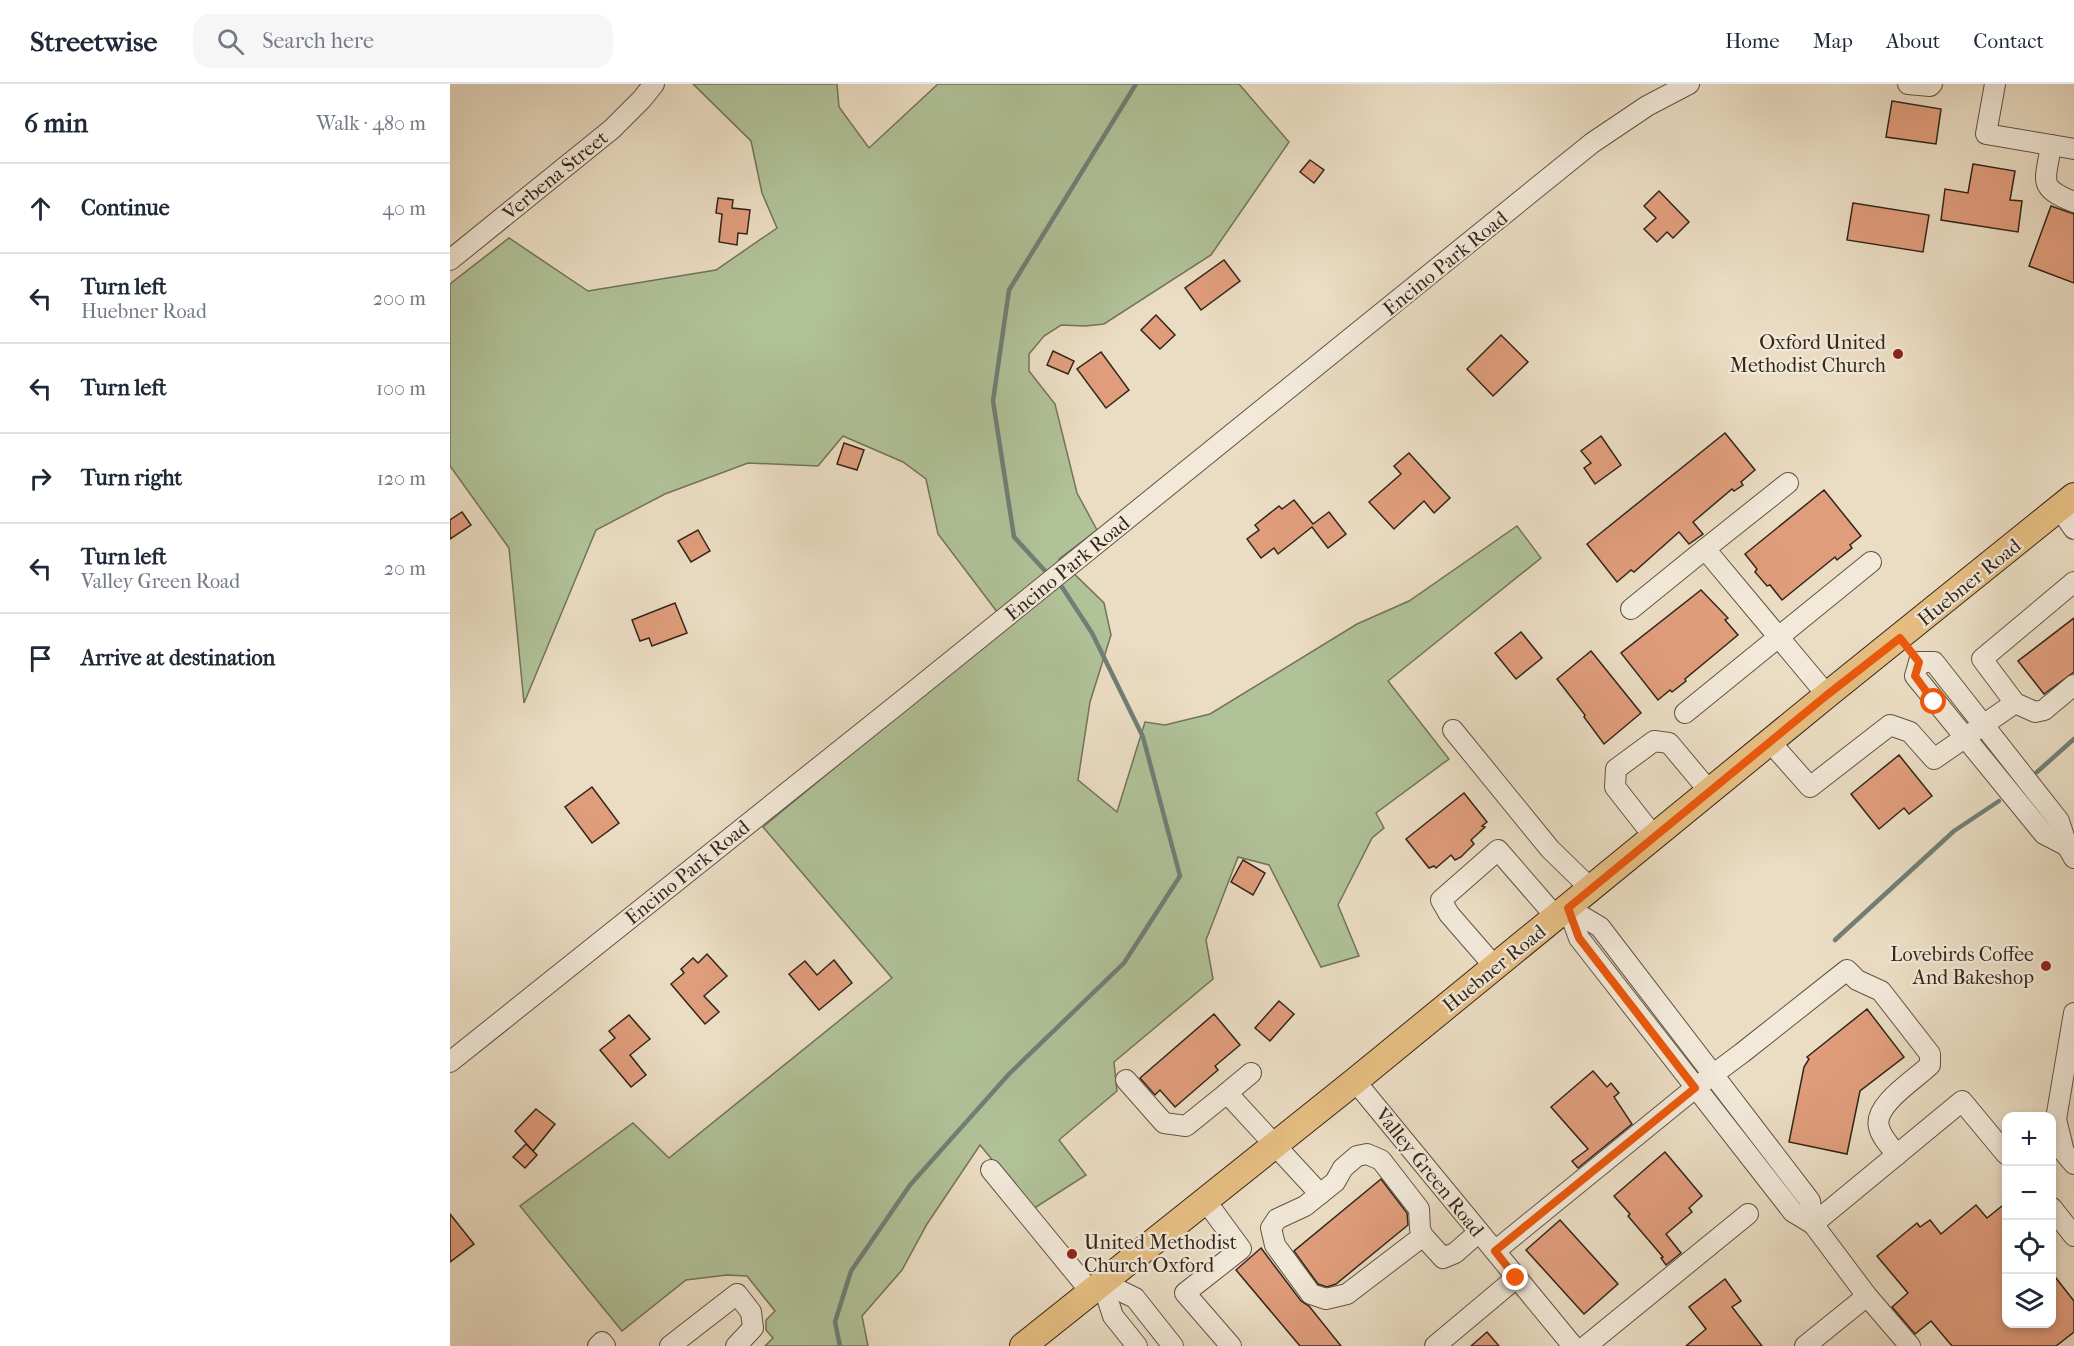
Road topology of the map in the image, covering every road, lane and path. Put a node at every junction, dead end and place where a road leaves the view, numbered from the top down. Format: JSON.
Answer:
{"nodes":[{"id":1,"x":654,"y":84,"type":"edge"},
{"id":2,"x":1689,"y":84,"type":"edge"},
{"id":3,"x":1908,"y":84,"type":"edge"},
{"id":4,"x":1932,"y":84,"type":"edge"},
{"id":5,"x":1995,"y":84,"type":"edge"},
{"id":6,"x":2051,"y":145,"type":"junction"},
{"id":7,"x":2074,"y":149,"type":"edge"},
{"id":8,"x":2074,"y":202,"type":"edge"},
{"id":9,"x":450,"y":260,"type":"edge"},
{"id":10,"x":1788,"y":483,"type":"dead end"},
{"id":11,"x":2067,"y":502,"type":"edge"},
{"id":12,"x":2074,"y":529,"type":"edge"},
{"id":13,"x":1705,"y":549,"type":"junction"},
{"id":14,"x":1870,"y":562,"type":"dead end"},
{"id":15,"x":2074,"y":582,"type":"edge"},
{"id":16,"x":1631,"y":609,"type":"dead end"},
{"id":17,"x":1778,"y":638,"type":"junction"},
{"id":18,"x":1900,"y":638,"type":"junction"},
{"id":19,"x":1919,"y":662,"type":"junction"},
{"id":20,"x":2074,"y":685,"type":"edge"},
{"id":21,"x":1827,"y":695,"type":"junction"},
{"id":22,"x":2015,"y":703,"type":"junction"},
{"id":23,"x":1685,"y":713,"type":"dead end"},
{"id":24,"x":1984,"y":725,"type":"junction"},
{"id":25,"x":1453,"y":730,"type":"dead end"},
{"id":26,"x":1964,"y":738,"type":"junction"},
{"id":27,"x":1771,"y":743,"type":"junction"},
{"id":28,"x":1710,"y":792,"type":"junction"},
{"id":29,"x":1655,"y":838,"type":"junction"},
{"id":30,"x":2070,"y":852,"type":"edge"},
{"id":31,"x":1591,"y":889,"type":"junction"},
{"id":32,"x":1562,"y":912,"type":"junction"},
{"id":33,"x":1495,"y":967,"type":"junction"},
{"id":34,"x":2074,"y":1013,"type":"edge"},
{"id":35,"x":450,"y":1062,"type":"edge"},
{"id":36,"x":1251,"y":1073,"type":"dead end"},
{"id":37,"x":1713,"y":1075,"type":"junction"},
{"id":38,"x":2068,"y":1079,"type":"edge"},
{"id":39,"x":1126,"y":1080,"type":"dead end"},
{"id":40,"x":1355,"y":1081,"type":"junction"},
{"id":41,"x":1695,"y":1088,"type":"junction"},
{"id":42,"x":1227,"y":1093,"type":"junction"},
{"id":43,"x":1275,"y":1145,"type":"junction"},
{"id":44,"x":2002,"y":1148,"type":"edge"},
{"id":45,"x":1897,"y":1155,"type":"junction"},
{"id":46,"x":2071,"y":1156,"type":"edge"},
{"id":47,"x":991,"y":1170,"type":"dead end"},
{"id":48,"x":1320,"y":1194,"type":"junction"},
{"id":49,"x":1205,"y":1200,"type":"junction"},
{"id":50,"x":2056,"y":1213,"type":"edge"},
{"id":51,"x":1748,"y":1214,"type":"dead end"},
{"id":52,"x":1813,"y":1224,"type":"junction"},
{"id":53,"x":1479,"y":1232,"type":"junction"},
{"id":54,"x":1423,"y":1236,"type":"junction"},
{"id":55,"x":2074,"y":1236,"type":"edge"},
{"id":56,"x":1495,"y":1251,"type":"junction"},
{"id":57,"x":1516,"y":1278,"type":"junction"},
{"id":58,"x":1097,"y":1287,"type":"junction"},
{"id":59,"x":1867,"y":1296,"type":"junction"},
{"id":60,"x":598,"y":1346,"type":"edge"},
{"id":61,"x":605,"y":1346,"type":"edge"},
{"id":62,"x":670,"y":1346,"type":"edge"},
{"id":63,"x":736,"y":1346,"type":"edge"},
{"id":64,"x":1023,"y":1346,"type":"edge"},
{"id":65,"x":1137,"y":1346,"type":"edge"},
{"id":66,"x":1173,"y":1346,"type":"edge"},
{"id":67,"x":1230,"y":1346,"type":"edge"},
{"id":68,"x":1435,"y":1346,"type":"edge"},
{"id":69,"x":1572,"y":1346,"type":"edge"},
{"id":70,"x":1586,"y":1346,"type":"edge"},
{"id":71,"x":1805,"y":1346,"type":"edge"},
{"id":72,"x":1910,"y":1346,"type":"edge"}],
"edges":[{"from":1,"to":9,"type":"street","name":"Verbena Street"},
{"from":2,"to":35,"type":"street","name":"Encino Park Road"},
{"from":3,"to":4,"type":"street"},
{"from":5,"to":6,"type":"street"},
{"from":6,"to":7,"type":"street"},
{"from":6,"to":8,"type":"street"},
{"from":10,"to":13,"type":"street"},
{"from":11,"to":12,"type":"street"},
{"from":11,"to":18,"type":"main road","name":"Huebner Road"},
{"from":13,"to":16,"type":"street"},
{"from":13,"to":17,"type":"street"},
{"from":14,"to":17,"type":"street"},
{"from":15,"to":22,"type":"street"},
{"from":17,"to":21,"type":"street"},
{"from":17,"to":23,"type":"street"},
{"from":18,"to":19,"type":"street"},
{"from":18,"to":21,"type":"main road","name":"Huebner Road"},
{"from":19,"to":24,"type":"street"},
{"from":19,"to":26,"type":"street"},
{"from":20,"to":22,"type":"street"},
{"from":21,"to":27,"type":"main road","name":"Huebner Road"},
{"from":22,"to":24,"type":"street"},
{"from":24,"to":26,"type":"street"},
{"from":24,"to":30,"type":"street"},
{"from":25,"to":31,"type":"street"},
{"from":26,"to":27,"type":"street"},
{"from":26,"to":30,"type":"street"},
{"from":27,"to":28,"type":"main road","name":"Huebner Road"},
{"from":28,"to":29,"type":"main road","name":"Huebner Road"},
{"from":28,"to":29,"type":"street"},
{"from":29,"to":31,"type":"main road","name":"Huebner Road"},
{"from":31,"to":32,"type":"main road","name":"Huebner Road"},
{"from":32,"to":33,"type":"main road","name":"Huebner Road"},
{"from":32,"to":33,"type":"street"},
{"from":32,"to":37,"type":"street"},
{"from":32,"to":41,"type":"street"},
{"from":33,"to":40,"type":"main road","name":"Huebner Road"},
{"from":34,"to":38,"type":"street"},
{"from":36,"to":42,"type":"street"},
{"from":37,"to":41,"type":"street"},
{"from":37,"to":45,"type":"street"},
{"from":37,"to":52,"type":"street"},
{"from":38,"to":46,"type":"street"},
{"from":39,"to":42,"type":"street"},
{"from":40,"to":43,"type":"main road","name":"Huebner Road"},
{"from":40,"to":53,"type":"street","name":"Valley Green Road"},
{"from":41,"to":52,"type":"street"},
{"from":41,"to":56,"type":"street"},
{"from":42,"to":43,"type":"street"},
{"from":43,"to":48,"type":"street"},
{"from":43,"to":49,"type":"main road","name":"Huebner Road"},
{"from":44,"to":45,"type":"street"},
{"from":45,"to":52,"type":"street"},
{"from":47,"to":58,"type":"street"},
{"from":48,"to":54,"type":"street"},
{"from":48,"to":54,"type":"street"},
{"from":49,"to":58,"type":"main road","name":"Huebner Road"},
{"from":49,"to":67,"type":"street"},
{"from":50,"to":55,"type":"street"},
{"from":51,"to":70,"type":"street"},
{"from":52,"to":59,"type":"street"},
{"from":53,"to":54,"type":"street"},
{"from":53,"to":56,"type":"street","name":"Valley Green Road"},
{"from":56,"to":57,"type":"street","name":"Valley Green Road"},
{"from":57,"to":68,"type":"street"},
{"from":57,"to":69,"type":"street","name":"Valley Green Road"},
{"from":58,"to":64,"type":"main road","name":"Huebner Road"},
{"from":58,"to":65,"type":"street"},
{"from":58,"to":66,"type":"street"},
{"from":59,"to":71,"type":"street"},
{"from":59,"to":72,"type":"street"},
{"from":60,"to":61,"type":"street"},
{"from":62,"to":63,"type":"street"}]}
